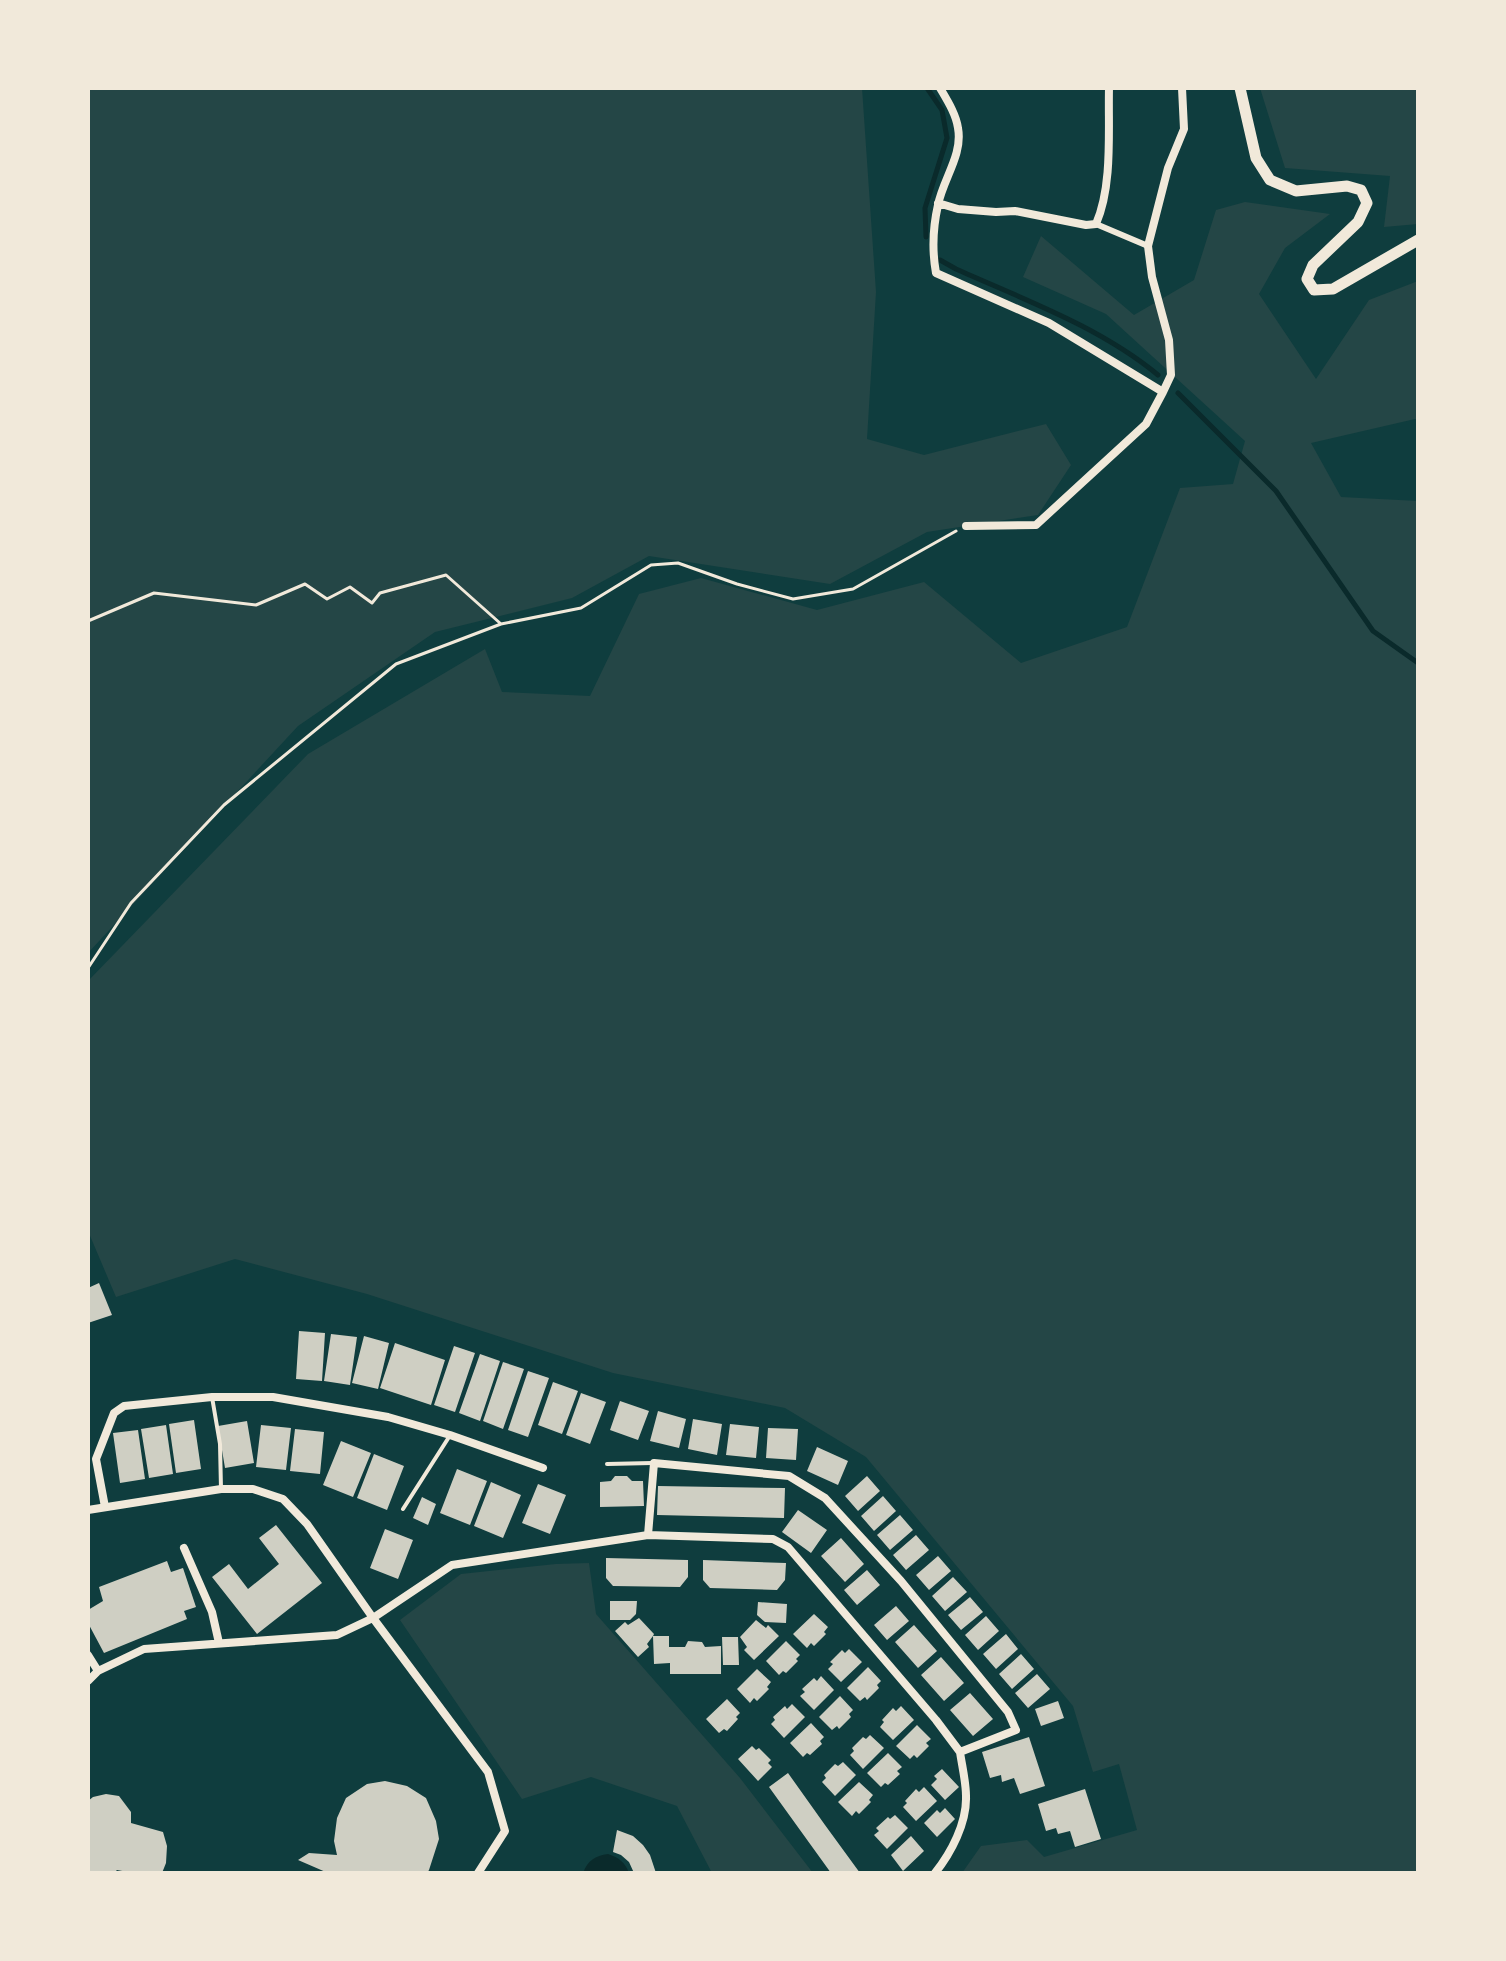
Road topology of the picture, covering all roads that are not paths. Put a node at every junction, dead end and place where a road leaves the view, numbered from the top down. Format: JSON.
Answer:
{"nodes":[{"id":1,"x":940,"y":88,"type":"edge"},
{"id":2,"x":1109,"y":88,"type":"edge"},
{"id":3,"x":1182,"y":88,"type":"edge"},
{"id":4,"x":1240,"y":88,"type":"edge"},
{"id":5,"x":938,"y":203,"type":"junction"},
{"id":6,"x":1096,"y":224,"type":"junction"},
{"id":7,"x":1418,"y":240,"type":"edge"},
{"id":8,"x":1148,"y":246,"type":"junction"},
{"id":9,"x":1163,"y":392,"type":"junction"},
{"id":10,"x":966,"y":526,"type":"road end"},
{"id":11,"x":212,"y":1397,"type":"junction"},
{"id":12,"x":450,"y":1435,"type":"junction"},
{"id":13,"x":654,"y":1463,"type":"junction"},
{"id":14,"x":607,"y":1464,"type":"dead end"},
{"id":15,"x":543,"y":1468,"type":"dead end"},
{"id":16,"x":221,"y":1489,"type":"junction"},
{"id":17,"x":105,"y":1507,"type":"junction"},
{"id":18,"x":403,"y":1509,"type":"dead end"},
{"id":19,"x":88,"y":1510,"type":"edge"},
{"id":20,"x":648,"y":1535,"type":"junction"},
{"id":21,"x":184,"y":1548,"type":"dead end"},
{"id":22,"x":373,"y":1618,"type":"junction"},
{"id":23,"x":219,"y":1643,"type":"junction"},
{"id":24,"x":88,"y":1655,"type":"edge"},
{"id":25,"x":98,"y":1671,"type":"junction"},
{"id":26,"x":88,"y":1681,"type":"edge"},
{"id":27,"x":960,"y":1752,"type":"junction"},
{"id":28,"x":478,"y":1873,"type":"edge"},
{"id":29,"x":935,"y":1873,"type":"edge"}],
"edges":[{"from":1,"to":5,"type":"street"},
{"from":2,"to":6,"type":"street"},
{"from":3,"to":8,"type":"street"},
{"from":4,"to":7,"type":"street"},
{"from":5,"to":6,"type":"street"},
{"from":5,"to":9,"type":"street"},
{"from":6,"to":8,"type":"street"},
{"from":8,"to":9,"type":"street"},
{"from":9,"to":10,"type":"street"},
{"from":11,"to":12,"type":"street"},
{"from":11,"to":16,"type":"lane"},
{"from":11,"to":17,"type":"street"},
{"from":12,"to":15,"type":"street"},
{"from":12,"to":18,"type":"lane"},
{"from":13,"to":14,"type":"lane"},
{"from":13,"to":20,"type":"street"},
{"from":13,"to":27,"type":"street"},
{"from":16,"to":17,"type":"street"},
{"from":16,"to":22,"type":"street"},
{"from":17,"to":19,"type":"street"},
{"from":20,"to":22,"type":"street"},
{"from":20,"to":27,"type":"street"},
{"from":21,"to":23,"type":"street"},
{"from":22,"to":23,"type":"street"},
{"from":22,"to":28,"type":"street"},
{"from":23,"to":25,"type":"street"},
{"from":24,"to":25,"type":"street"},
{"from":25,"to":26,"type":"street"},
{"from":27,"to":29,"type":"street"}]}
